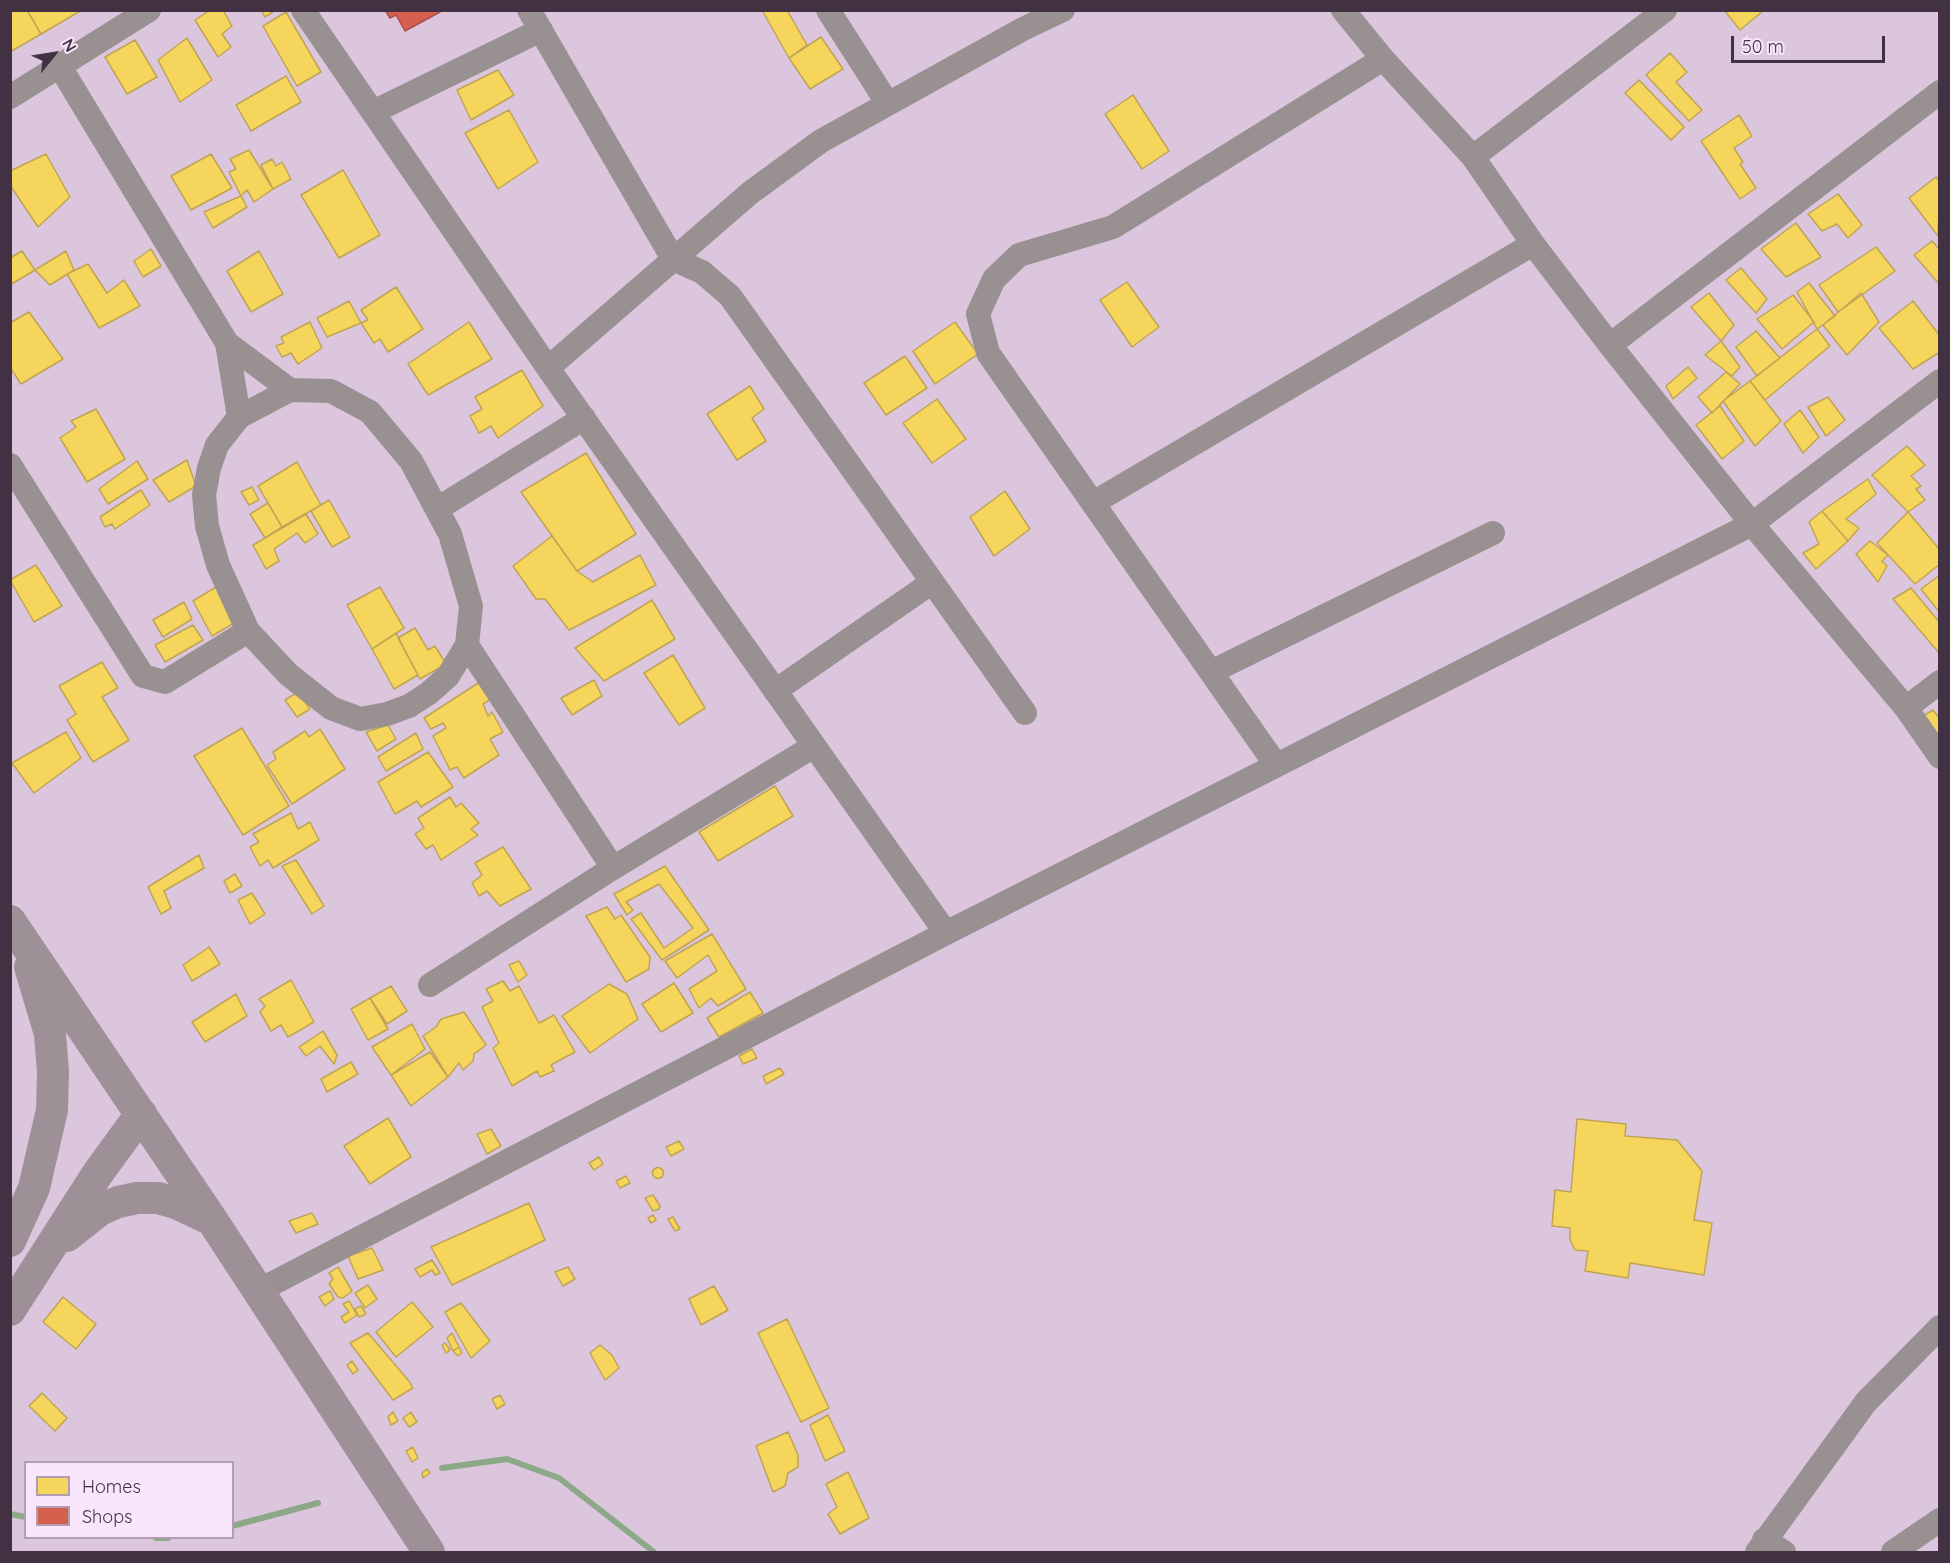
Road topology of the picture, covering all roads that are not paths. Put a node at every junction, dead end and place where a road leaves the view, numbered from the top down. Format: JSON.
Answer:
{"nodes":[{"id":1,"x":149,"y":10,"type":"edge"},
{"id":2,"x":303,"y":10,"type":"edge"},
{"id":3,"x":828,"y":10,"type":"edge"},
{"id":4,"x":1063,"y":10,"type":"edge"},
{"id":5,"x":1343,"y":10,"type":"edge"},
{"id":6,"x":1665,"y":10,"type":"edge"},
{"id":7,"x":535,"y":20,"type":"edge"},
{"id":8,"x":1383,"y":59,"type":"junction"},
{"id":9,"x":59,"y":65,"type":"junction"},
{"id":10,"x":1940,"y":92,"type":"edge"},
{"id":11,"x":10,"y":97,"type":"edge"},
{"id":12,"x":888,"y":104,"type":"junction"},
{"id":13,"x":373,"y":112,"type":"junction"},
{"id":14,"x":1473,"y":157,"type":"junction"},
{"id":15,"x":1533,"y":244,"type":"junction"},
{"id":16,"x":674,"y":259,"type":"junction"},
{"id":17,"x":227,"y":343,"type":"junction"},
{"id":18,"x":1610,"y":345,"type":"junction"},
{"id":19,"x":548,"y":368,"type":"junction"},
{"id":20,"x":1940,"y":381,"type":"edge"},
{"id":21,"x":290,"y":390,"type":"junction"},
{"id":22,"x":239,"y":417,"type":"junction"},
{"id":23,"x":584,"y":418,"type":"junction"},
{"id":24,"x":10,"y":465,"type":"edge"},
{"id":25,"x":1093,"y":503,"type":"junction"},
{"id":26,"x":437,"y":509,"type":"junction"},
{"id":27,"x":1752,"y":524,"type":"junction"},
{"id":28,"x":1492,"y":533,"type":"dead end"},
{"id":29,"x":931,"y":583,"type":"junction"},
{"id":30,"x":248,"y":631,"type":"junction"},
{"id":31,"x":467,"y":645,"type":"junction"},
{"id":32,"x":1211,"y":672,"type":"junction"},
{"id":33,"x":1940,"y":682,"type":"edge"},
{"id":34,"x":775,"y":691,"type":"junction"},
{"id":35,"x":1906,"y":708,"type":"junction"},
{"id":36,"x":1025,"y":713,"type":"dead end"},
{"id":37,"x":814,"y":746,"type":"junction"},
{"id":38,"x":1940,"y":757,"type":"edge"},
{"id":39,"x":1276,"y":765,"type":"junction"},
{"id":40,"x":613,"y":868,"type":"junction"},
{"id":41,"x":16,"y":929,"type":"edge"},
{"id":42,"x":946,"y":933,"type":"junction"},
{"id":43,"x":430,"y":985,"type":"dead end"},
{"id":44,"x":141,"y":1114,"type":"junction"},
{"id":45,"x":212,"y":1220,"type":"junction"},
{"id":46,"x":10,"y":1241,"type":"edge"},
{"id":47,"x":47,"y":1255,"type":"junction"},
{"id":48,"x":258,"y":1291,"type":"junction"},
{"id":49,"x":10,"y":1310,"type":"edge"},
{"id":50,"x":1940,"y":1327,"type":"edge"},
{"id":51,"x":1940,"y":1520,"type":"edge"},
{"id":52,"x":1769,"y":1548,"type":"edge"},
{"id":53,"x":429,"y":1552,"type":"edge"},
{"id":54,"x":1893,"y":1552,"type":"edge"}],
"edges":[{"from":1,"to":9,"type":"street"},
{"from":2,"to":13,"type":"street"},
{"from":3,"to":12,"type":"street"},
{"from":4,"to":12,"type":"street"},
{"from":5,"to":8,"type":"street"},
{"from":6,"to":14,"type":"street"},
{"from":7,"to":13,"type":"street"},
{"from":7,"to":16,"type":"street"},
{"from":8,"to":14,"type":"street"},
{"from":8,"to":25,"type":"street"},
{"from":9,"to":11,"type":"street"},
{"from":9,"to":17,"type":"street"},
{"from":10,"to":18,"type":"street"},
{"from":12,"to":16,"type":"street"},
{"from":13,"to":19,"type":"street"},
{"from":14,"to":15,"type":"street"},
{"from":15,"to":18,"type":"street"},
{"from":15,"to":25,"type":"street"},
{"from":16,"to":19,"type":"street"},
{"from":16,"to":29,"type":"street"},
{"from":17,"to":21,"type":"street"},
{"from":17,"to":22,"type":"street"},
{"from":18,"to":27,"type":"street"},
{"from":19,"to":23,"type":"street"},
{"from":20,"to":27,"type":"street"},
{"from":21,"to":22,"type":"street"},
{"from":21,"to":26,"type":"street"},
{"from":22,"to":30,"type":"street"},
{"from":23,"to":26,"type":"street"},
{"from":23,"to":34,"type":"street"},
{"from":24,"to":30,"type":"street"},
{"from":25,"to":32,"type":"street"},
{"from":26,"to":31,"type":"street"},
{"from":27,"to":35,"type":"street"},
{"from":27,"to":39,"type":"street"},
{"from":28,"to":32,"type":"street"},
{"from":29,"to":34,"type":"street"},
{"from":29,"to":36,"type":"street"},
{"from":30,"to":31,"type":"street"},
{"from":31,"to":40,"type":"street"},
{"from":32,"to":39,"type":"street"},
{"from":33,"to":35,"type":"street"},
{"from":34,"to":37,"type":"street"},
{"from":35,"to":38,"type":"street"},
{"from":37,"to":40,"type":"street"},
{"from":37,"to":42,"type":"street"},
{"from":39,"to":42,"type":"street"},
{"from":40,"to":43,"type":"street"},
{"from":41,"to":44,"type":"main road"},
{"from":41,"to":46,"type":"main road"},
{"from":42,"to":48,"type":"street"},
{"from":44,"to":45,"type":"main road"},
{"from":44,"to":47,"type":"main road"},
{"from":45,"to":47,"type":"main road"},
{"from":45,"to":48,"type":"main road"},
{"from":47,"to":49,"type":"main road"},
{"from":48,"to":53,"type":"main road"},
{"from":50,"to":52,"type":"street"},
{"from":51,"to":54,"type":"street"}]}
